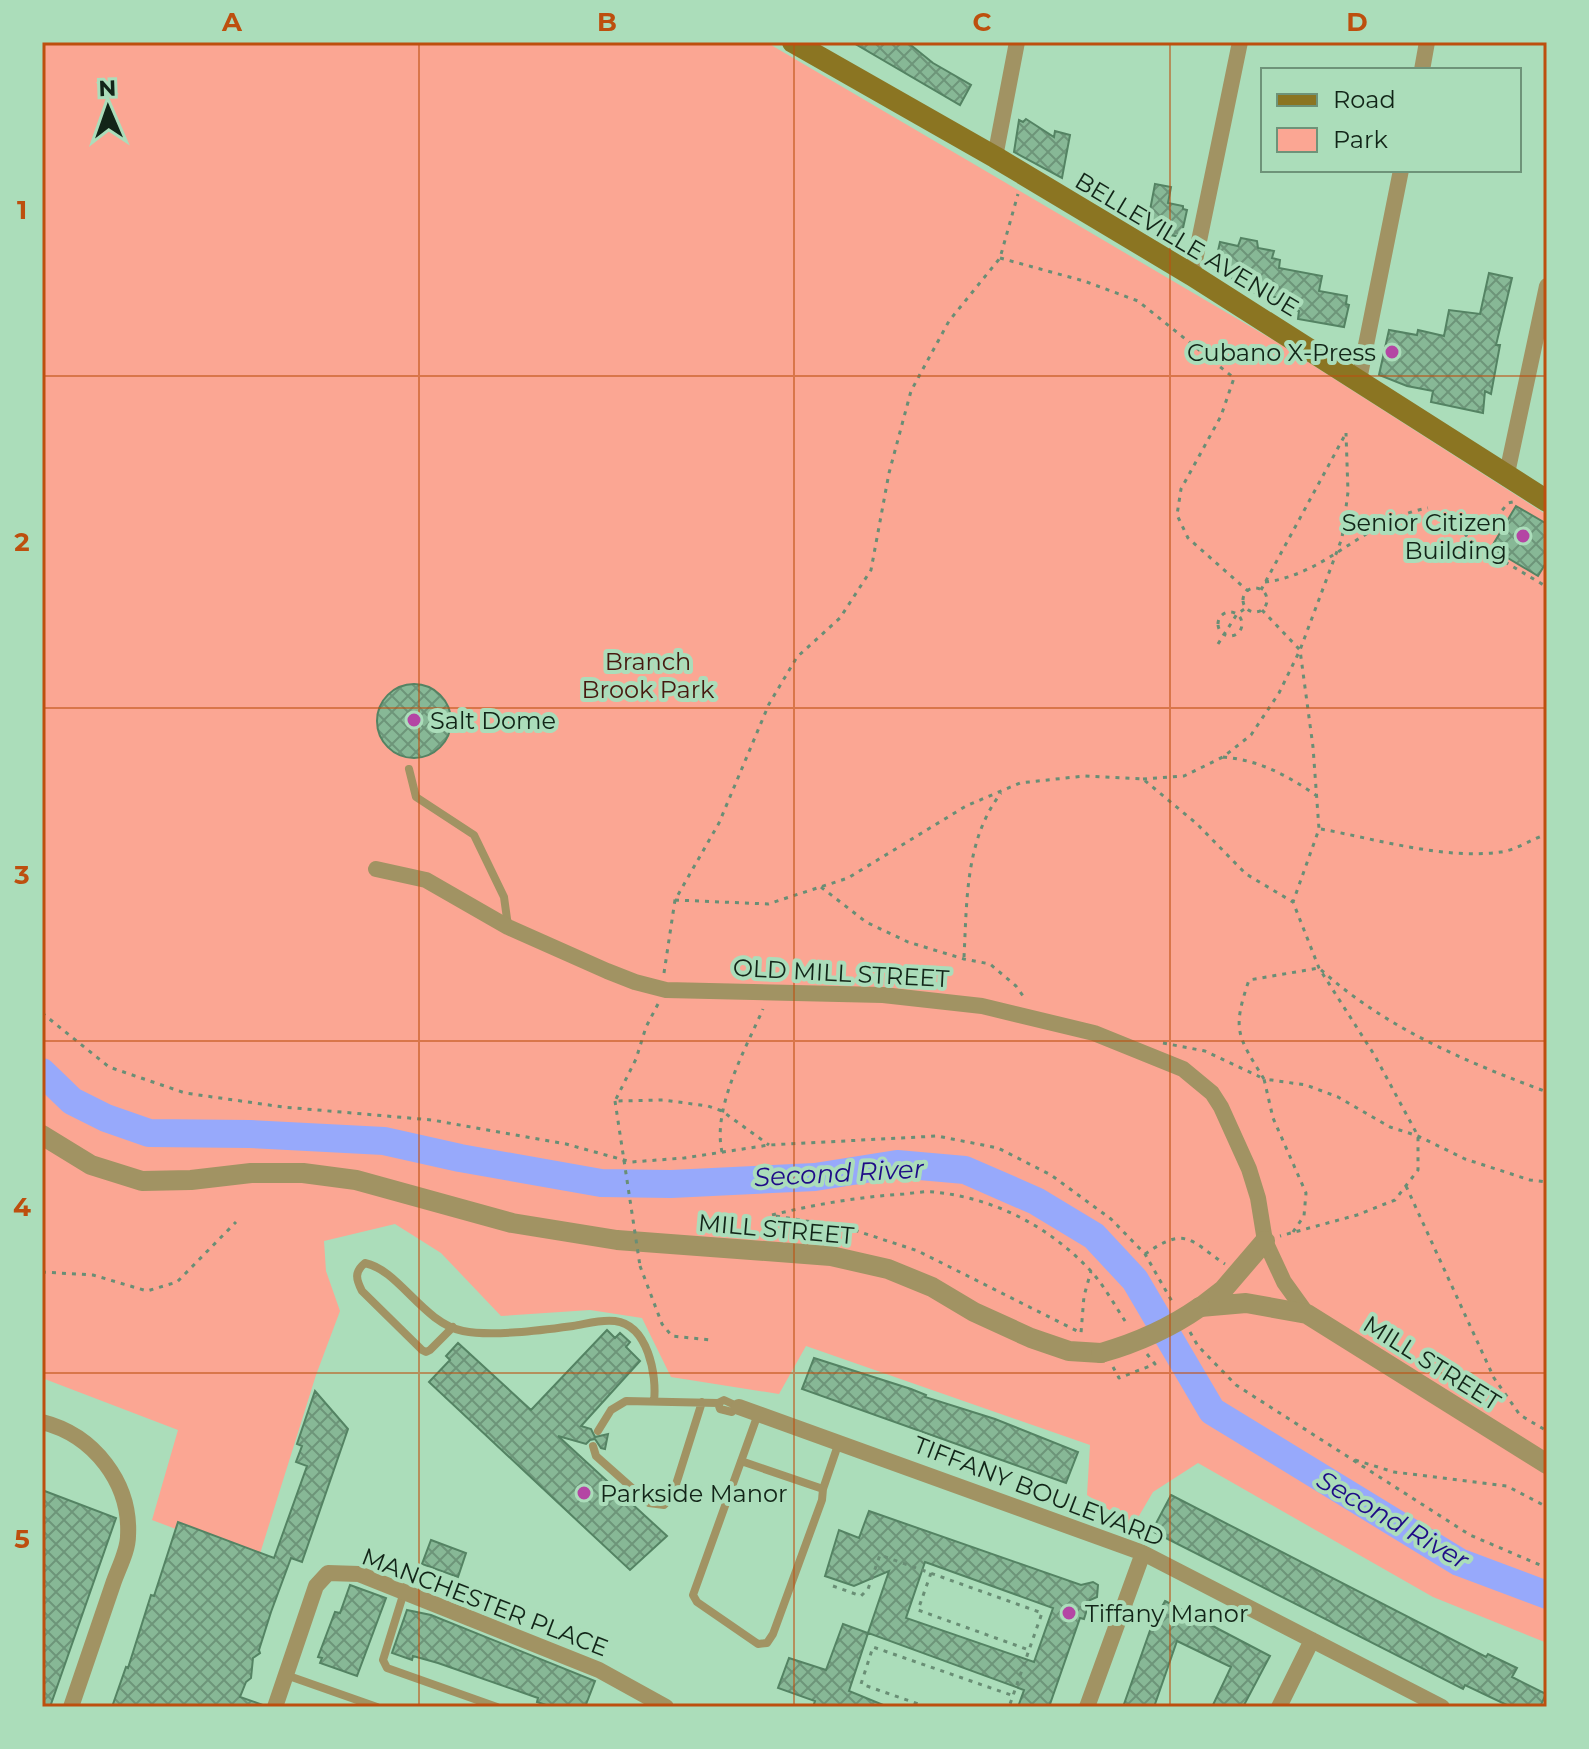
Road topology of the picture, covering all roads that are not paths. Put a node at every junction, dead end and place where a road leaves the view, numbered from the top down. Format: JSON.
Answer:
{"nodes":[{"id":1,"x":793,"y":42,"type":"edge"},
{"id":2,"x":1017,"y":42,"type":"edge"},
{"id":3,"x":1240,"y":42,"type":"edge"},
{"id":4,"x":1427,"y":42,"type":"edge"},
{"id":5,"x":1422,"y":68,"type":"edge"},
{"id":6,"x":995,"y":157,"type":"junction"},
{"id":7,"x":1401,"y":172,"type":"edge"},
{"id":8,"x":1192,"y":275,"type":"junction"},
{"id":9,"x":1547,"y":286,"type":"edge"},
{"id":10,"x":1359,"y":380,"type":"junction"},
{"id":11,"x":1506,"y":478,"type":"junction"},
{"id":12,"x":1547,"y":501,"type":"edge"},
{"id":13,"x":409,"y":769,"type":"dead end"},
{"id":14,"x":376,"y":869,"type":"dead end"},
{"id":15,"x":508,"y":927,"type":"junction"},
{"id":16,"x":42,"y":1135,"type":"edge"},
{"id":17,"x":1265,"y":1241,"type":"junction"},
{"id":18,"x":1200,"y":1307,"type":"junction"},
{"id":19,"x":1307,"y":1314,"type":"junction"},
{"id":20,"x":453,"y":1327,"type":"junction"},
{"id":21,"x":654,"y":1401,"type":"junction"},
{"id":22,"x":702,"y":1402,"type":"junction"},
{"id":23,"x":738,"y":1406,"type":"joint"},
{"id":24,"x":759,"y":1413,"type":"junction"},
{"id":25,"x":42,"y":1422,"type":"edge"},
{"id":26,"x":598,"y":1431,"type":"dead end"},
{"id":27,"x":839,"y":1441,"type":"junction"},
{"id":28,"x":593,"y":1446,"type":"dead end"},
{"id":29,"x":741,"y":1461,"type":"junction"},
{"id":30,"x":1547,"y":1464,"type":"edge"},
{"id":31,"x":823,"y":1489,"type":"junction"},
{"id":32,"x":1143,"y":1553,"type":"junction"},
{"id":33,"x":404,"y":1592,"type":"junction"},
{"id":34,"x":1312,"y":1640,"type":"junction"},
{"id":35,"x":286,"y":1675,"type":"junction"},
{"id":36,"x":71,"y":1707,"type":"edge"},
{"id":37,"x":275,"y":1707,"type":"edge"},
{"id":38,"x":377,"y":1707,"type":"edge"},
{"id":39,"x":497,"y":1707,"type":"edge"},
{"id":40,"x":666,"y":1707,"type":"edge"},
{"id":41,"x":1087,"y":1707,"type":"edge"},
{"id":42,"x":1279,"y":1707,"type":"edge"},
{"id":43,"x":1442,"y":1707,"type":"edge"}],
"edges":[{"from":1,"to":6,"type":"main road","name":"BELLEVILLE AVENUE"},
{"from":2,"to":6,"type":"street"},
{"from":3,"to":8,"type":"street"},
{"from":4,"to":5,"type":"street"},
{"from":6,"to":8,"type":"main road","name":"BELLEVILLE AVENUE"},
{"from":7,"to":10,"type":"street"},
{"from":8,"to":10,"type":"main road","name":"BELLEVILLE AVENUE"},
{"from":9,"to":11,"type":"street"},
{"from":10,"to":11,"type":"main road","name":"BELLEVILLE AVENUE"},
{"from":11,"to":12,"type":"main road","name":"BELLEVILLE AVENUE"},
{"from":13,"to":15,"type":"lane"},
{"from":14,"to":15,"type":"street","name":"OLD MILL STREET"},
{"from":15,"to":17,"type":"street","name":"OLD MILL STREET"},
{"from":16,"to":18,"type":"street","name":"MILL STREET","bridge":true},
{"from":17,"to":18,"type":"street"},
{"from":17,"to":19,"type":"street","name":"OLD MILL STREET"},
{"from":18,"to":19,"type":"street","name":"MILL STREET"},
{"from":19,"to":30,"type":"street","name":"MILL STREET"},
{"from":20,"to":20,"type":"lane"},
{"from":20,"to":21,"type":"lane"},
{"from":21,"to":22,"type":"lane"},
{"from":21,"to":26,"type":"lane"},
{"from":22,"to":23,"type":"lane"},
{"from":22,"to":28,"type":"lane"},
{"from":23,"to":24,"type":"street","name":"TIFFANY BOULEVARD"},
{"from":24,"to":27,"type":"street","name":"TIFFANY BOULEVARD"},
{"from":24,"to":29,"type":"lane"},
{"from":25,"to":36,"type":"street"},
{"from":27,"to":31,"type":"lane"},
{"from":27,"to":32,"type":"street","name":"TIFFANY BOULEVARD"},
{"from":29,"to":31,"type":"lane"},
{"from":29,"to":31,"type":"lane"},
{"from":32,"to":34,"type":"street","name":"TIFFANY BOULEVARD"},
{"from":32,"to":41,"type":"street"},
{"from":33,"to":35,"type":"street","name":"MANCHESTER PLACE"},
{"from":33,"to":39,"type":"lane"},
{"from":33,"to":40,"type":"street","name":"MANCHESTER PLACE"},
{"from":34,"to":42,"type":"street"},
{"from":34,"to":43,"type":"street","name":"TIFFANY BOULEVARD"},
{"from":35,"to":37,"type":"street","name":"MANCHESTER PLACE"},
{"from":35,"to":38,"type":"lane"}]}
